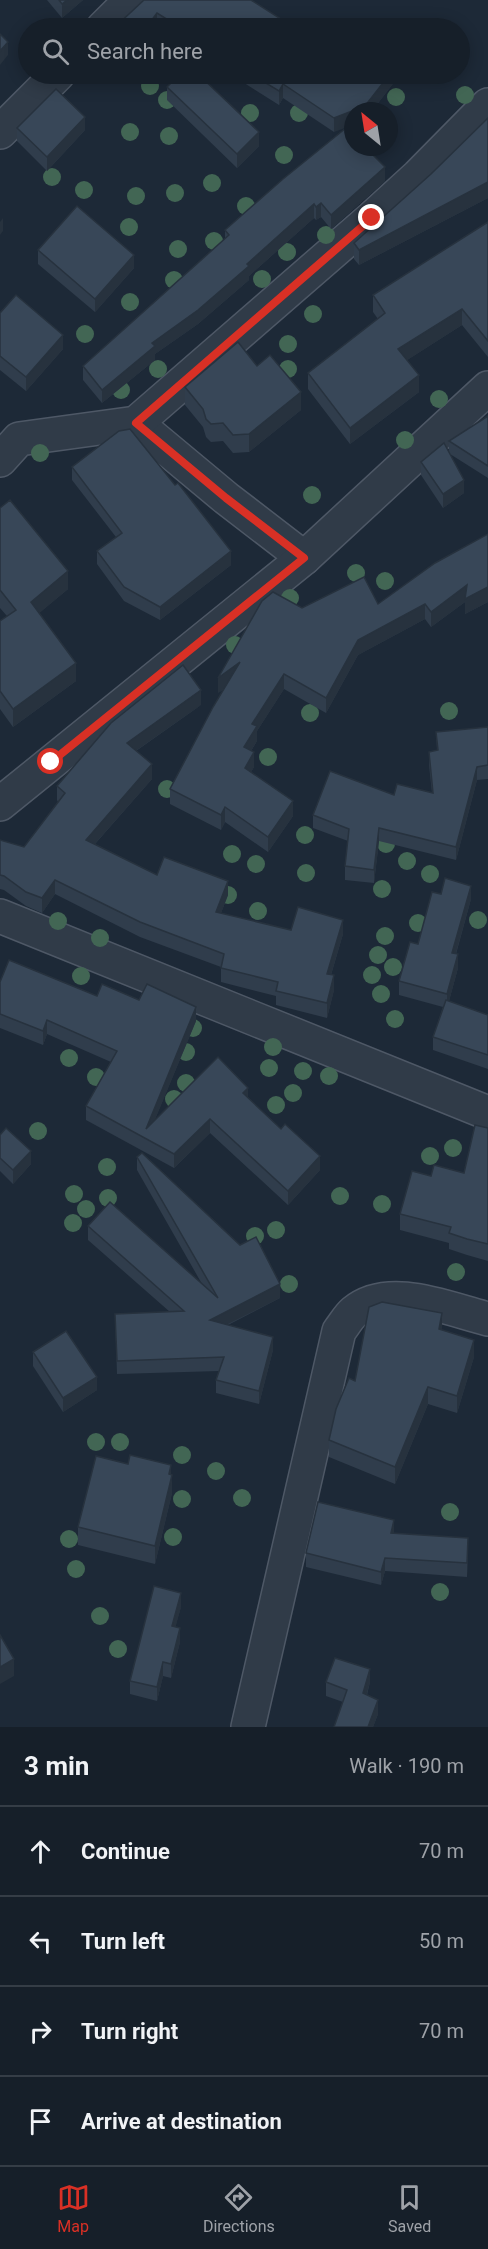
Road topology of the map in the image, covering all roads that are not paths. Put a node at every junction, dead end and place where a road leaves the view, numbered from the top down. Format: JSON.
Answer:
{"nodes":[{"id":1,"x":131,"y":0,"type":"edge"},
{"id":2,"x":113,"y":18,"type":"edge"},
{"id":3,"x":48,"y":84,"type":"edge"},
{"id":4,"x":488,"y":105,"type":"edge"},
{"id":5,"x":0,"y":132,"type":"edge"},
{"id":6,"x":488,"y":388,"type":"edge"},
{"id":7,"x":136,"y":423,"type":"junction"},
{"id":8,"x":6,"y":442,"type":"edge"},
{"id":9,"x":304,"y":558,"type":"junction"},
{"id":10,"x":0,"y":804,"type":"edge"},
{"id":11,"x":0,"y":916,"type":"edge"},
{"id":12,"x":488,"y":1113,"type":"edge"},
{"id":13,"x":488,"y":1319,"type":"edge"},
{"id":14,"x":248,"y":1727,"type":"edge"}],
"edges":[{"from":1,"to":2,"type":"street"},
{"from":3,"to":5,"type":"street"},
{"from":4,"to":7,"type":"street"},
{"from":6,"to":9,"type":"street"},
{"from":7,"to":8,"type":"street"},
{"from":7,"to":9,"type":"street"},
{"from":9,"to":10,"type":"street"},
{"from":11,"to":12,"type":"street"},
{"from":13,"to":14,"type":"street"}]}
